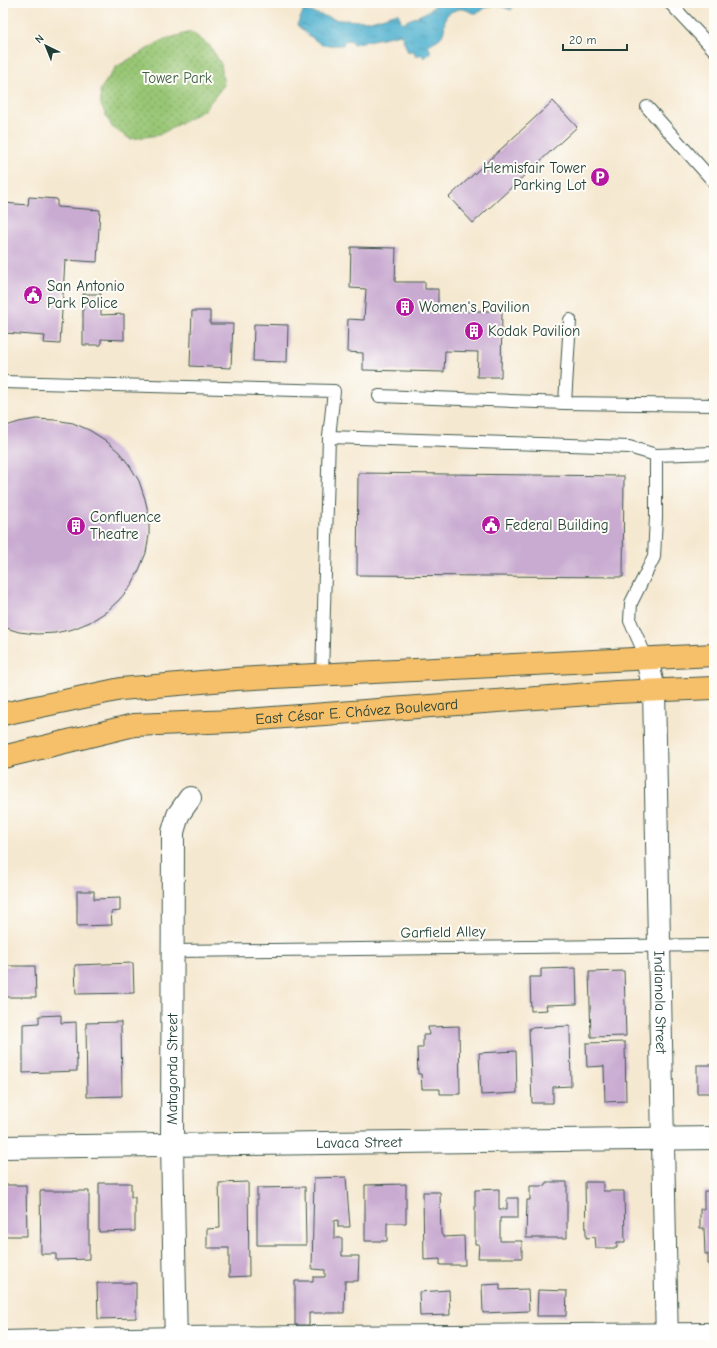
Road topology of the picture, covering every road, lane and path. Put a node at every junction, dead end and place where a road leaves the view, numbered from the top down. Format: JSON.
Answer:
{"nodes":[{"id":1,"x":670,"y":3,"type":"edge"},
{"id":2,"x":714,"y":50,"type":"edge"},
{"id":3,"x":647,"y":107,"type":"dead end"},
{"id":4,"x":714,"y":182,"type":"edge"},
{"id":5,"x":570,"y":320,"type":"dead end"},
{"id":6,"x":3,"y":382,"type":"edge"},
{"id":7,"x":379,"y":396,"type":"dead end"},
{"id":8,"x":565,"y":403,"type":"junction"},
{"id":9,"x":714,"y":405,"type":"edge"},
{"id":10,"x":329,"y":437,"type":"junction"},
{"id":11,"x":714,"y":453,"type":"edge"},
{"id":12,"x":656,"y":455,"type":"junction"},
{"id":13,"x":714,"y":655,"type":"edge"},
{"id":14,"x":647,"y":659,"type":"junction"},
{"id":15,"x":322,"y":675,"type":"junction"},
{"id":16,"x":714,"y":688,"type":"edge"},
{"id":17,"x":654,"y":690,"type":"junction"},
{"id":18,"x":3,"y":714,"type":"edge"},
{"id":19,"x":3,"y":757,"type":"edge"},
{"id":20,"x":190,"y":798,"type":"dead end"},
{"id":21,"x":659,"y":945,"type":"junction"},
{"id":22,"x":714,"y":945,"type":"edge"},
{"id":23,"x":172,"y":951,"type":"junction"},
{"id":24,"x":714,"y":1138,"type":"edge"},
{"id":25,"x":663,"y":1139,"type":"junction"},
{"id":26,"x":172,"y":1144,"type":"junction"},
{"id":27,"x":3,"y":1147,"type":"edge"},
{"id":28,"x":714,"y":1334,"type":"edge"},
{"id":29,"x":667,"y":1340,"type":"edge"},
{"id":30,"x":3,"y":1342,"type":"edge"},
{"id":31,"x":176,"y":1342,"type":"edge"}],
"edges":[{"from":1,"to":2,"type":"lane"},
{"from":3,"to":4,"type":"lane"},
{"from":5,"to":8,"type":"lane"},
{"from":6,"to":10,"type":"lane"},
{"from":7,"to":8,"type":"lane"},
{"from":8,"to":9,"type":"lane"},
{"from":10,"to":12,"type":"lane"},
{"from":10,"to":15,"type":"lane"},
{"from":11,"to":12,"type":"lane"},
{"from":12,"to":14,"type":"lane"},
{"from":13,"to":14,"type":"main road"},
{"from":14,"to":15,"type":"main road"},
{"from":14,"to":17,"type":"street","name":"Indianola Street"},
{"from":15,"to":18,"type":"main road"},
{"from":16,"to":17,"type":"main road","name":"East César E. Chávez Boulevard"},
{"from":17,"to":19,"type":"main road","name":"East César E. Chávez Boulevard"},
{"from":17,"to":21,"type":"street","name":"Indianola Street"},
{"from":20,"to":23,"type":"street","name":"Matagorda Street"},
{"from":21,"to":22,"type":"lane","name":"Garfield Alley"},
{"from":21,"to":23,"type":"lane","name":"Garfield Alley"},
{"from":21,"to":25,"type":"street","name":"Indianola Street"},
{"from":23,"to":26,"type":"street","name":"Matagorda Street"},
{"from":24,"to":25,"type":"street","name":"Lavaca Street"},
{"from":25,"to":26,"type":"street","name":"Lavaca Street"},
{"from":25,"to":29,"type":"street","name":"Indianola Street"},
{"from":26,"to":27,"type":"street","name":"Lavaca Street"},
{"from":26,"to":31,"type":"street","name":"Matagorda Street"},
{"from":28,"to":29,"type":"street"},
{"from":29,"to":31,"type":"street"},
{"from":30,"to":31,"type":"street"}]}
